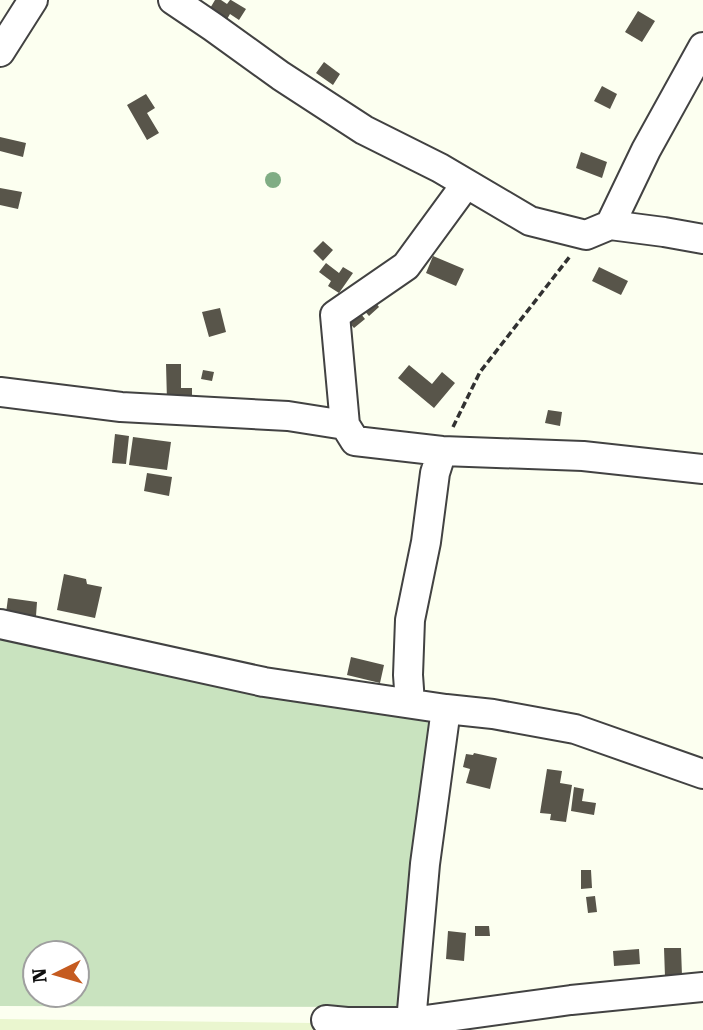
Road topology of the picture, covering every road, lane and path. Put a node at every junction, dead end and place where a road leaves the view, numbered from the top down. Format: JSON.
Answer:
{"nodes":[{"id":1,"x":33,"y":0,"type":"edge"},
{"id":2,"x":173,"y":0,"type":"edge"},
{"id":3,"x":703,"y":47,"type":"edge"},
{"id":4,"x":0,"y":52,"type":"edge"},
{"id":5,"x":466,"y":184,"type":"junction"},
{"id":6,"x":598,"y":230,"type":"junction"},
{"id":7,"x":703,"y":239,"type":"edge"},
{"id":8,"x":0,"y":391,"type":"edge"},
{"id":9,"x":345,"y":425,"type":"junction"},
{"id":10,"x":442,"y":451,"type":"junction"},
{"id":11,"x":703,"y":469,"type":"edge"},
{"id":12,"x":0,"y":624,"type":"edge"},
{"id":13,"x":410,"y":703,"type":"junction"},
{"id":14,"x":446,"y":709,"type":"junction"},
{"id":15,"x":703,"y":774,"type":"edge"},
{"id":16,"x":703,"y":987,"type":"edge"},
{"id":17,"x":326,"y":1020,"type":"dead end"},
{"id":18,"x":411,"y":1021,"type":"junction"}],
"edges":[{"from":1,"to":4,"type":"street"},
{"from":2,"to":5,"type":"street"},
{"from":3,"to":6,"type":"street"},
{"from":5,"to":6,"type":"street"},
{"from":5,"to":9,"type":"street"},
{"from":6,"to":7,"type":"street"},
{"from":6,"to":10,"type":"path"},
{"from":8,"to":9,"type":"street"},
{"from":9,"to":10,"type":"street"},
{"from":10,"to":11,"type":"street"},
{"from":10,"to":13,"type":"street"},
{"from":12,"to":13,"type":"street"},
{"from":13,"to":14,"type":"street"},
{"from":14,"to":15,"type":"street"},
{"from":14,"to":18,"type":"street"},
{"from":16,"to":18,"type":"street"},
{"from":17,"to":18,"type":"street"}]}
